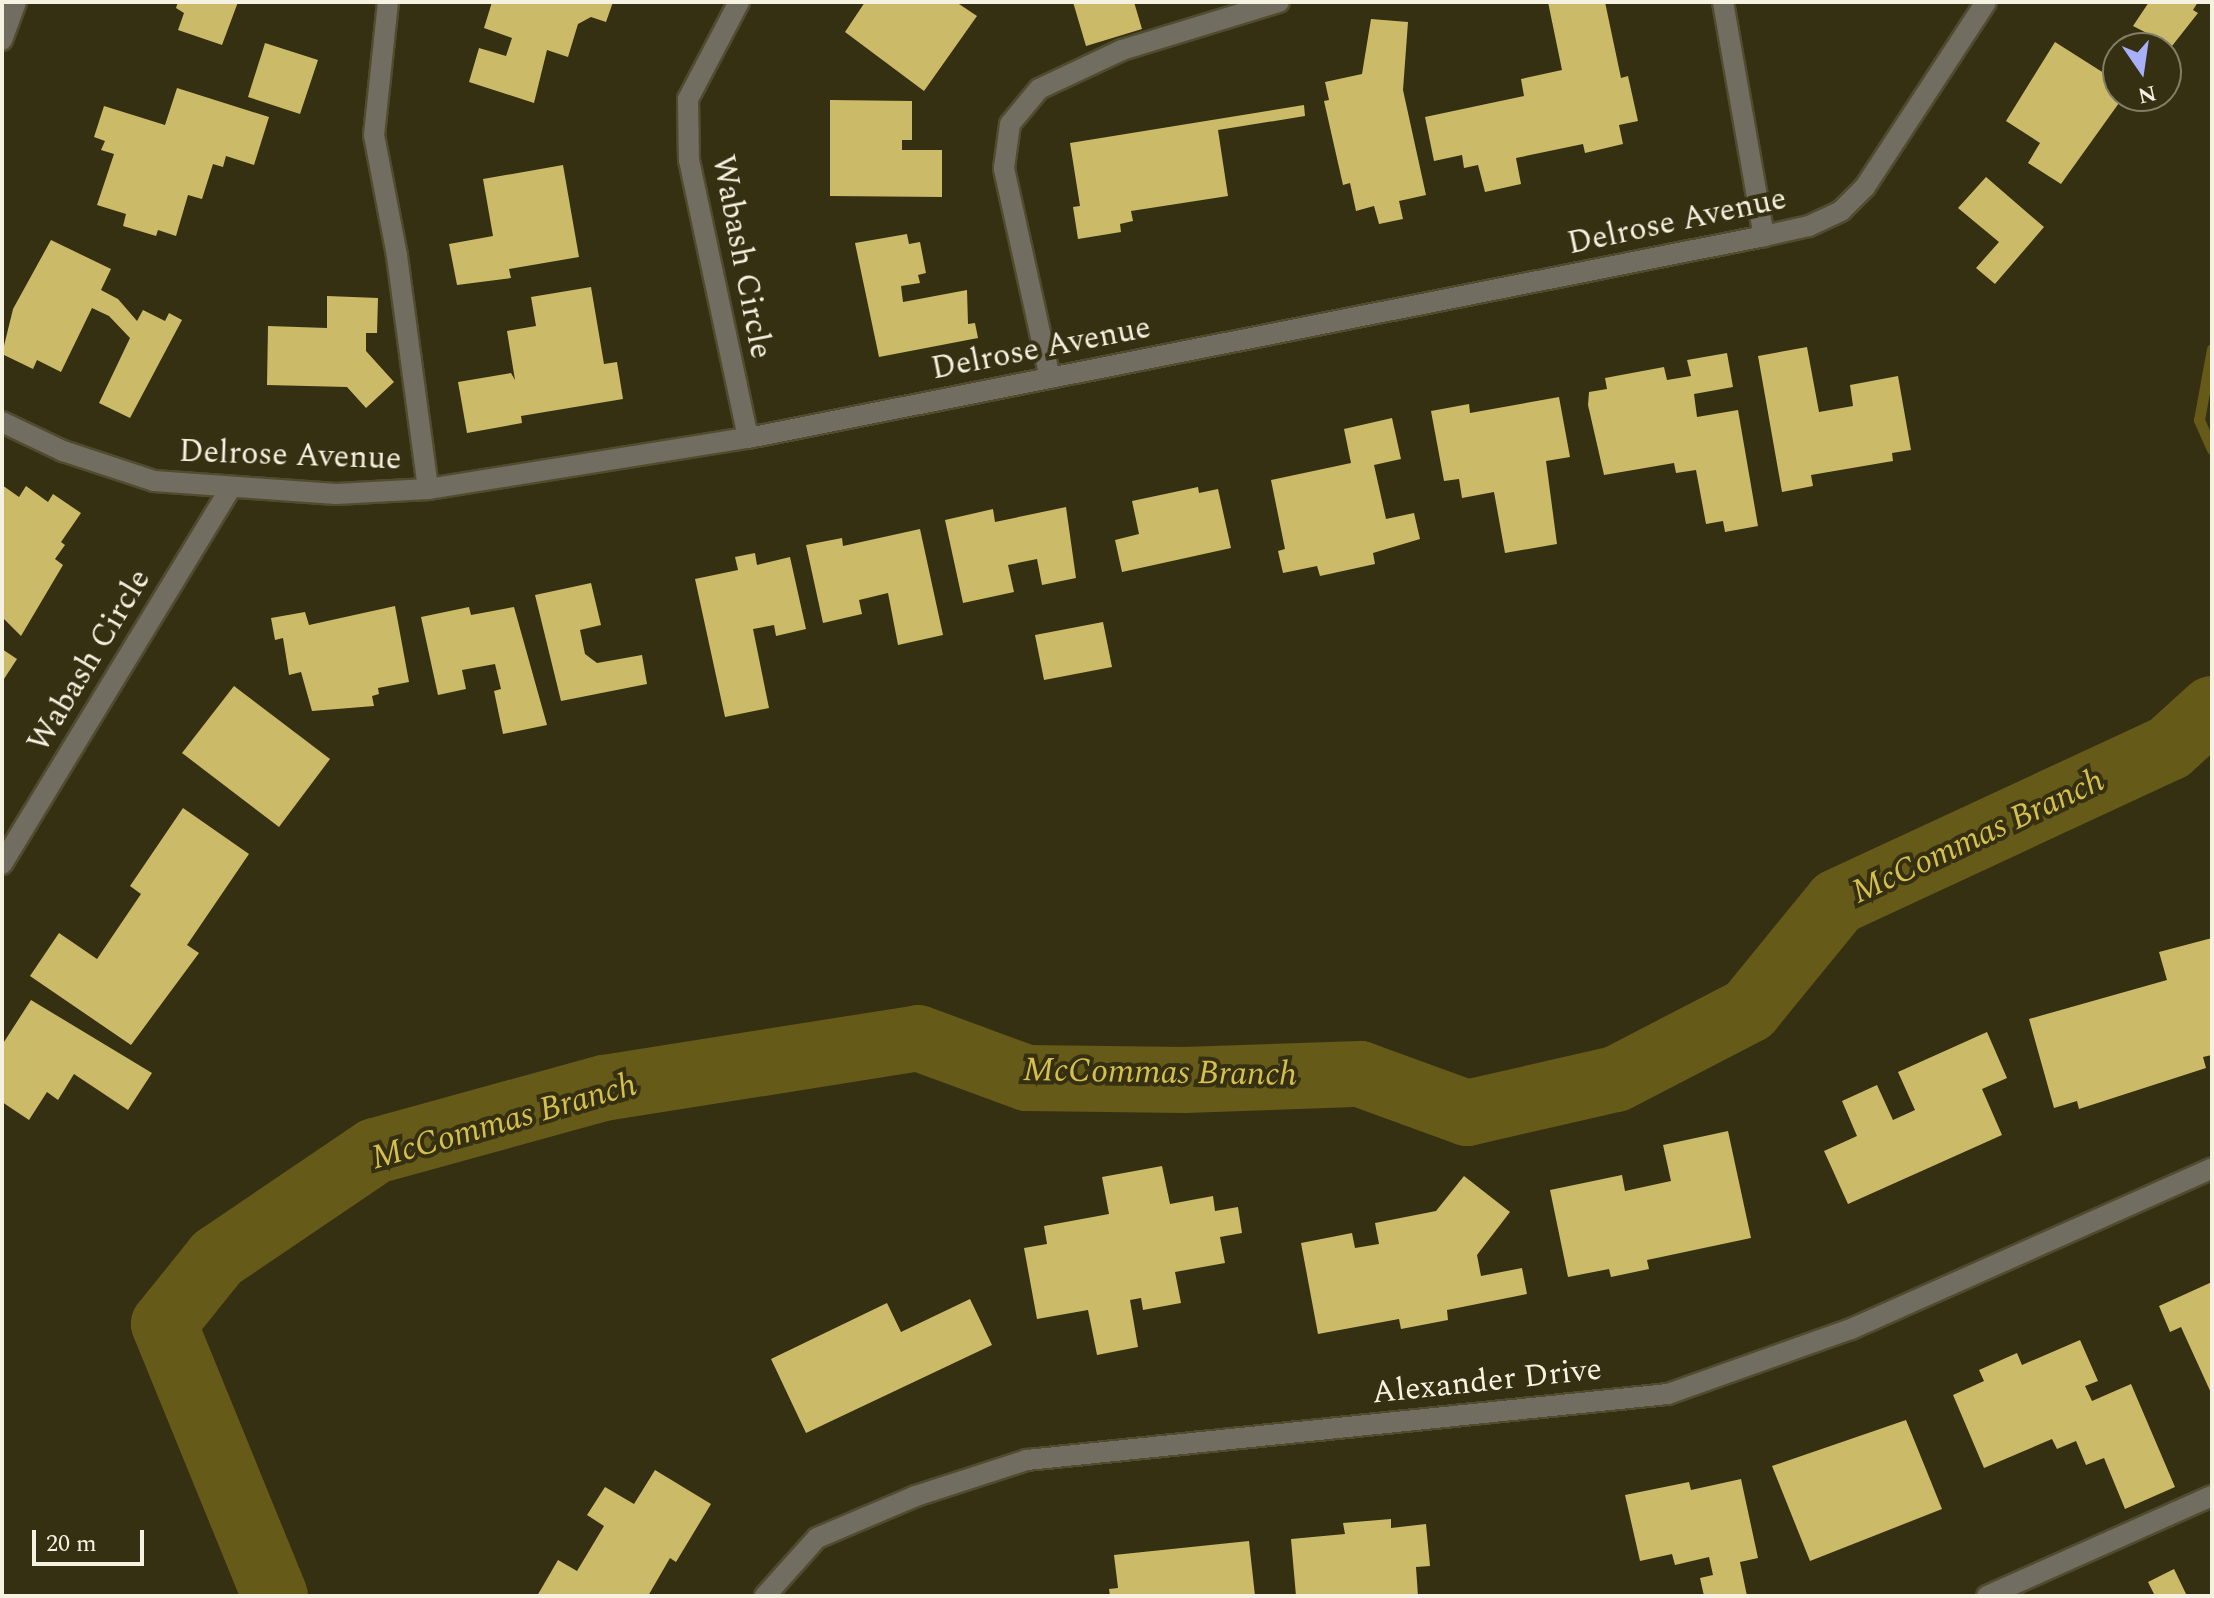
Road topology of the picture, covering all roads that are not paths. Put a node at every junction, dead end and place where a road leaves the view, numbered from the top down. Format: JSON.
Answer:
{"nodes":[{"id":1,"x":16,"y":2,"type":"edge"},
{"id":2,"x":388,"y":2,"type":"edge"},
{"id":3,"x":739,"y":2,"type":"edge"},
{"id":4,"x":1279,"y":2,"type":"edge"},
{"id":5,"x":1723,"y":2,"type":"edge"},
{"id":6,"x":1986,"y":2,"type":"edge"},
{"id":7,"x":2,"y":40,"type":"edge"},
{"id":8,"x":1764,"y":236,"type":"junction"},
{"id":9,"x":1050,"y":378,"type":"junction"},
{"id":10,"x":2,"y":422,"type":"edge"},
{"id":11,"x":748,"y":438,"type":"junction"},
{"id":12,"x":428,"y":489,"type":"junction"},
{"id":13,"x":229,"y":490,"type":"junction"},
{"id":14,"x":2,"y":864,"type":"edge"},
{"id":15,"x":2212,"y":1168,"type":"edge"},
{"id":16,"x":2212,"y":1496,"type":"edge"},
{"id":17,"x":765,"y":1596,"type":"edge"},
{"id":18,"x":1987,"y":1596,"type":"edge"}],
"edges":[{"from":1,"to":7,"type":"street"},
{"from":2,"to":12,"type":"street"},
{"from":3,"to":11,"type":"street","name":"Wabash Circle"},
{"from":4,"to":9,"type":"street"},
{"from":5,"to":8,"type":"street"},
{"from":6,"to":8,"type":"street","name":"Delrose Avenue"},
{"from":8,"to":9,"type":"street","name":"Delrose Avenue"},
{"from":9,"to":11,"type":"street","name":"Delrose Avenue"},
{"from":10,"to":13,"type":"street","name":"Delrose Avenue"},
{"from":11,"to":12,"type":"street","name":"Delrose Avenue"},
{"from":12,"to":13,"type":"street","name":"Delrose Avenue"},
{"from":13,"to":14,"type":"street","name":"Wabash Circle"},
{"from":15,"to":17,"type":"street","name":"Alexander Drive"},
{"from":16,"to":18,"type":"street"}]}
